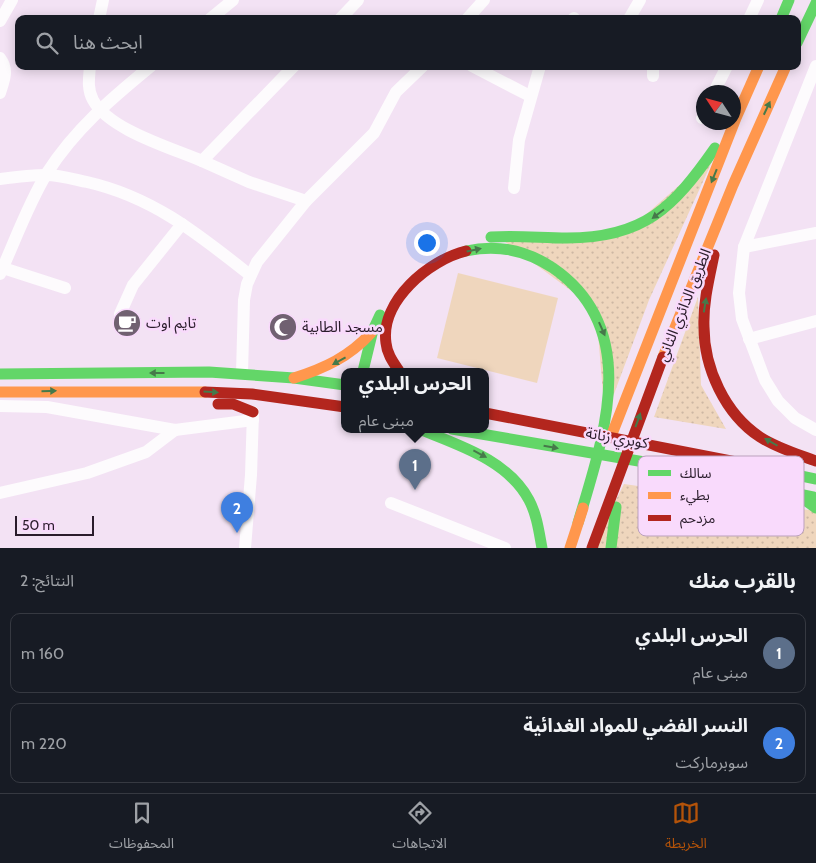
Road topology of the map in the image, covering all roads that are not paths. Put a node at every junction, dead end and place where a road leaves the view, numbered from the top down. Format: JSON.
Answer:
{"nodes":[{"id":1,"x":12,"y":0,"type":"edge"},
{"id":2,"x":233,"y":0,"type":"edge"},
{"id":3,"x":358,"y":0,"type":"edge"},
{"id":4,"x":484,"y":0,"type":"edge"},
{"id":5,"x":640,"y":0,"type":"edge"},
{"id":6,"x":758,"y":0,"type":"edge"},
{"id":7,"x":789,"y":0,"type":"edge"},
{"id":8,"x":101,"y":1,"type":"edge"},
{"id":9,"x":816,"y":3,"type":"edge"},
{"id":10,"x":99,"y":15,"type":"edge"},
{"id":11,"x":215,"y":15,"type":"edge"},
{"id":12,"x":344,"y":15,"type":"edge"},
{"id":13,"x":471,"y":15,"type":"edge"},
{"id":14,"x":631,"y":15,"type":"edge"},
{"id":15,"x":751,"y":15,"type":"edge"},
{"id":16,"x":783,"y":15,"type":"edge"},
{"id":17,"x":0,"y":21,"type":"edge"},
{"id":18,"x":801,"y":35,"type":"edge"},
{"id":19,"x":0,"y":58,"type":"edge"},
{"id":20,"x":816,"y":67,"type":"edge"},
{"id":21,"x":90,"y":70,"type":"edge"},
{"id":22,"x":146,"y":70,"type":"edge"},
{"id":23,"x":290,"y":70,"type":"edge"},
{"id":24,"x":419,"y":70,"type":"edge"},
{"id":25,"x":480,"y":70,"type":"edge"},
{"id":26,"x":539,"y":70,"type":"edge"},
{"id":27,"x":725,"y":70,"type":"edge"},
{"id":28,"x":757,"y":70,"type":"edge"},
{"id":29,"x":784,"y":70,"type":"edge"},
{"id":30,"x":718,"y":85,"type":"edge"},
{"id":31,"x":0,"y":93,"type":"edge"},
{"id":32,"x":530,"y":96,"type":"junction"},
{"id":33,"x":741,"y":105,"type":"edge"},
{"id":34,"x":99,"y":109,"type":"junction"},
{"id":35,"x":727,"y":130,"type":"edge"},
{"id":36,"x":730,"y":130,"type":"edge"},
{"id":37,"x":754,"y":136,"type":"junction"},
{"id":38,"x":202,"y":161,"type":"junction"},
{"id":39,"x":46,"y":175,"type":"junction"},
{"id":40,"x":0,"y":179,"type":"edge"},
{"id":41,"x":514,"y":188,"type":"dead end"},
{"id":42,"x":306,"y":201,"type":"junction"},
{"id":43,"x":182,"y":224,"type":"junction"},
{"id":44,"x":816,"y":233,"type":"edge"},
{"id":45,"x":744,"y":247,"type":"junction"},
{"id":46,"x":2,"y":271,"type":"edge"},
{"id":47,"x":250,"y":275,"type":"junction"},
{"id":48,"x":65,"y":288,"type":"dead end"},
{"id":49,"x":120,"y":314,"type":"dead end"},
{"id":50,"x":816,"y":321,"type":"edge"},
{"id":51,"x":373,"y":330,"type":"junction"},
{"id":52,"x":749,"y":339,"type":"junction"},
{"id":53,"x":364,"y":368,"type":"edge"},
{"id":54,"x":397,"y":368,"type":"edge"},
{"id":55,"x":0,"y":374,"type":"edge"},
{"id":56,"x":242,"y":374,"type":"junction"},
{"id":57,"x":294,"y":378,"type":"junction"},
{"id":58,"x":341,"y":384,"type":"edge"},
{"id":59,"x":70,"y":390,"type":"junction"},
{"id":60,"x":0,"y":392,"type":"edge"},
{"id":61,"x":252,"y":394,"type":"junction"},
{"id":62,"x":0,"y":406,"type":"edge"},
{"id":63,"x":341,"y":407,"type":"edge"},
{"id":64,"x":489,"y":414,"type":"edge"},
{"id":65,"x":253,"y":416,"type":"junction"},
{"id":66,"x":175,"y":430,"type":"junction"},
{"id":67,"x":816,"y":430,"type":"edge"},
{"id":68,"x":429,"y":433,"type":"edge"},
{"id":69,"x":474,"y":433,"type":"edge"},
{"id":70,"x":627,"y":450,"type":"junction"},
{"id":71,"x":709,"y":456,"type":"edge"},
{"id":72,"x":803,"y":456,"type":"edge"},
{"id":73,"x":804,"y":456,"type":"edge"},
{"id":74,"x":638,"y":461,"type":"edge"},
{"id":75,"x":816,"y":461,"type":"edge"},
{"id":76,"x":0,"y":493,"type":"edge"},
{"id":77,"x":804,"y":499,"type":"edge"},
{"id":78,"x":391,"y":503,"type":"dead end"},
{"id":79,"x":816,"y":508,"type":"edge"},
{"id":80,"x":578,"y":523,"type":"junction"},
{"id":81,"x":244,"y":548,"type":"edge"},
{"id":82,"x":505,"y":548,"type":"edge"},
{"id":83,"x":542,"y":548,"type":"edge"},
{"id":84,"x":570,"y":548,"type":"edge"},
{"id":85,"x":592,"y":548,"type":"edge"},
{"id":86,"x":611,"y":548,"type":"edge"}],
"edges":[{"from":1,"to":17,"type":"street"},
{"from":2,"to":11,"type":"street"},
{"from":3,"to":12,"type":"street"},
{"from":4,"to":13,"type":"street"},
{"from":5,"to":14,"type":"street"},
{"from":6,"to":15,"type":"street"},
{"from":7,"to":16,"type":"main road"},
{"from":8,"to":10,"type":"street"},
{"from":9,"to":18,"type":"main road"},
{"from":19,"to":31,"type":"street"},
{"from":20,"to":45,"type":"street"},
{"from":21,"to":34,"type":"street"},
{"from":22,"to":34,"type":"street"},
{"from":23,"to":38,"type":"street"},
{"from":24,"to":42,"type":"street"},
{"from":25,"to":32,"type":"street"},
{"from":26,"to":32,"type":"street"},
{"from":27,"to":30,"type":"street"},
{"from":28,"to":33,"type":"main road","name":"الطريق الدائري الثاني"},
{"from":37,"to":29,"type":"main road","name":"الطريق الدائري الثاني","one_way":true},
{"from":32,"to":41,"type":"street"},
{"from":34,"to":38,"type":"street"},
{"from":34,"to":39,"type":"street"},
{"from":35,"to":51,"type":"main road","one_way":true},
{"from":36,"to":80,"type":"main road","name":"الطريق الدائري الثاني","one_way":true},
{"from":70,"to":37,"type":"main road","name":"الطريق الدائري الثاني","one_way":true},
{"from":72,"to":37,"type":"main road","one_way":true},
{"from":38,"to":42,"type":"street"},
{"from":39,"to":40,"type":"street"},
{"from":39,"to":43,"type":"street"},
{"from":39,"to":46,"type":"street"},
{"from":42,"to":47,"type":"street"},
{"from":43,"to":47,"type":"street"},
{"from":43,"to":49,"type":"street"},
{"from":44,"to":45,"type":"street"},
{"from":45,"to":52,"type":"street"},
{"from":46,"to":48,"type":"street"},
{"from":47,"to":56,"type":"street"},
{"from":50,"to":52,"type":"street"},
{"from":51,"to":53,"type":"main road"},
{"from":51,"to":57,"type":"main road","one_way":true},
{"from":52,"to":67,"type":"street"},
{"from":54,"to":80,"type":"main road","one_way":true},
{"from":56,"to":55,"type":"main road","one_way":true},
{"from":56,"to":57,"type":"main road"},
{"from":57,"to":58,"type":"main road"},
{"from":60,"to":59,"type":"main road","one_way":true},
{"from":59,"to":61,"type":"main road","one_way":true},
{"from":59,"to":65,"type":"main road"},
{"from":61,"to":63,"type":"main road"},
{"from":61,"to":65,"type":"street"},
{"from":62,"to":66,"type":"street"},
{"from":64,"to":71,"type":"main road","name":"كوبري زناتة"},
{"from":65,"to":66,"type":"street"},
{"from":65,"to":81,"type":"street"},
{"from":66,"to":76,"type":"street"},
{"from":68,"to":83,"type":"main road","one_way":true},
{"from":69,"to":74,"type":"main road","one_way":true},
{"from":70,"to":85,"type":"main road","name":"الطريق الدائري الثاني"},
{"from":70,"to":86,"type":"main road"},
{"from":75,"to":73,"type":"main road","one_way":true},
{"from":77,"to":79,"type":"main road"},
{"from":78,"to":82,"type":"street"},
{"from":80,"to":84,"type":"main road","name":"الطريق الدائري الثاني"}]}
